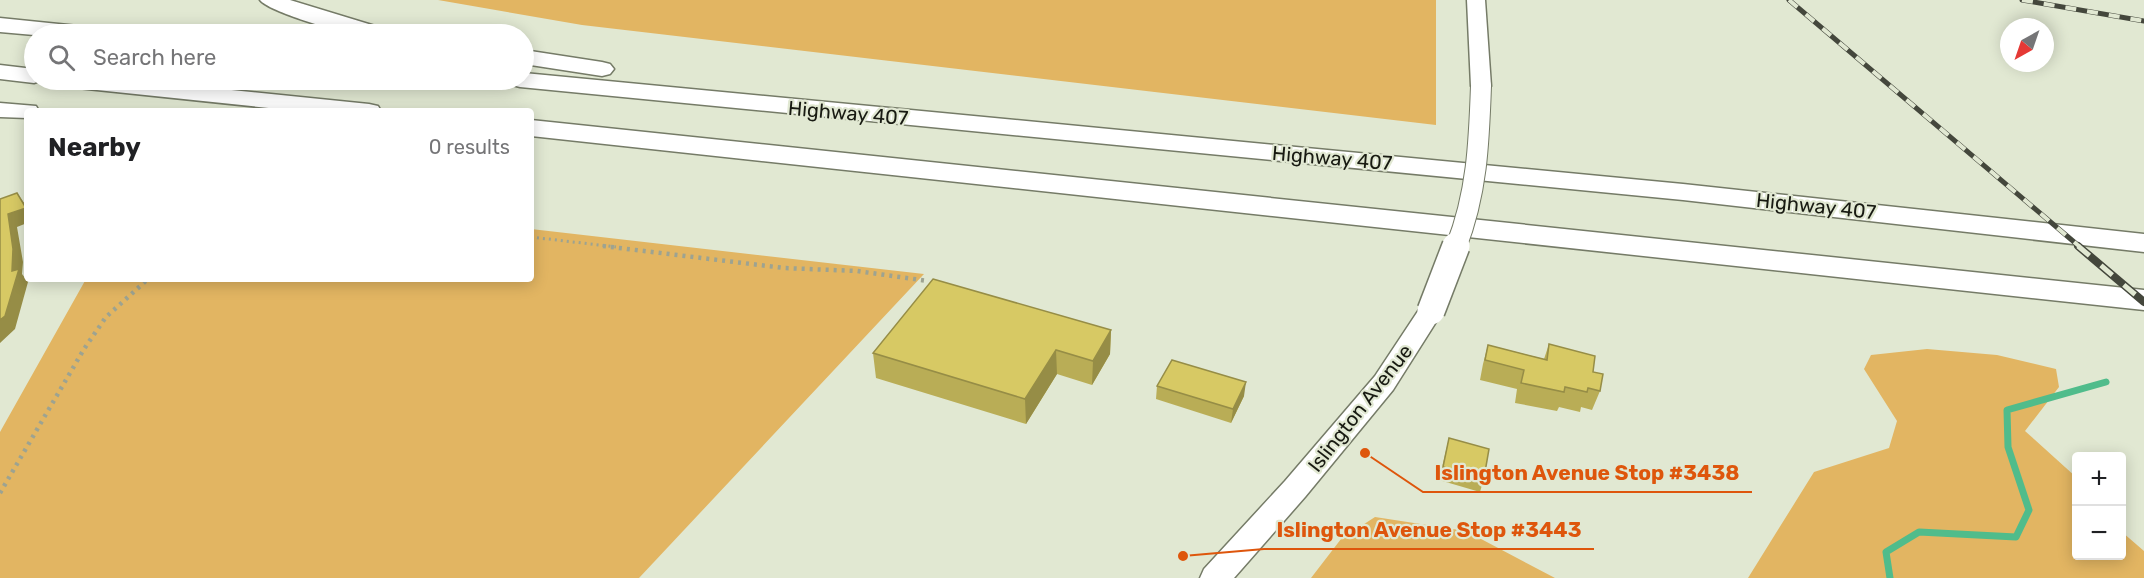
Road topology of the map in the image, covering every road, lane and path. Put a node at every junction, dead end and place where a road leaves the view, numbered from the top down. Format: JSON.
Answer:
{"nodes":[{"id":1,"x":271,"y":0,"type":"edge"},
{"id":2,"x":1476,"y":0,"type":"edge"},
{"id":3,"x":342,"y":24,"type":"edge"},
{"id":4,"x":0,"y":25,"type":"edge"},
{"id":5,"x":24,"y":27,"type":"edge"},
{"id":6,"x":534,"y":59,"type":"edge"},
{"id":7,"x":0,"y":72,"type":"edge"},
{"id":8,"x":24,"y":75,"type":"edge"},
{"id":9,"x":534,"y":81,"type":"edge"},
{"id":10,"x":165,"y":90,"type":"edge"},
{"id":11,"x":721,"y":100,"type":"junction"},
{"id":12,"x":340,"y":108,"type":"edge"},
{"id":13,"x":0,"y":110,"type":"edge"},
{"id":14,"x":24,"y":111,"type":"edge"},
{"id":15,"x":534,"y":128,"type":"edge"},
{"id":16,"x":534,"y":145,"type":"edge"},
{"id":17,"x":782,"y":154,"type":"junction"},
{"id":18,"x":534,"y":237,"type":"edge"},
{"id":19,"x":2144,"y":243,"type":"edge"},
{"id":20,"x":928,"y":281,"type":"edge"},
{"id":21,"x":145,"y":282,"type":"edge"},
{"id":22,"x":2144,"y":300,"type":"edge"},
{"id":23,"x":0,"y":493,"type":"edge"},
{"id":24,"x":1215,"y":578,"type":"edge"}],
"edges":[{"from":1,"to":3,"type":"highway"},
{"from":2,"to":24,"type":"main road","name":"Islington Avenue","bridge":true},
{"from":4,"to":5,"type":"highway"},
{"from":6,"to":11,"type":"highway"},
{"from":7,"to":8,"type":"highway"},
{"from":9,"to":11,"type":"highway","name":"Highway 407"},
{"from":10,"to":12,"type":"highway"},
{"from":11,"to":19,"type":"highway","name":"Highway 407"},
{"from":13,"to":14,"type":"highway"},
{"from":15,"to":17,"type":"highway"},
{"from":16,"to":17,"type":"highway"},
{"from":17,"to":22,"type":"highway"},
{"from":18,"to":20,"type":"path"},
{"from":21,"to":23,"type":"path"}]}
